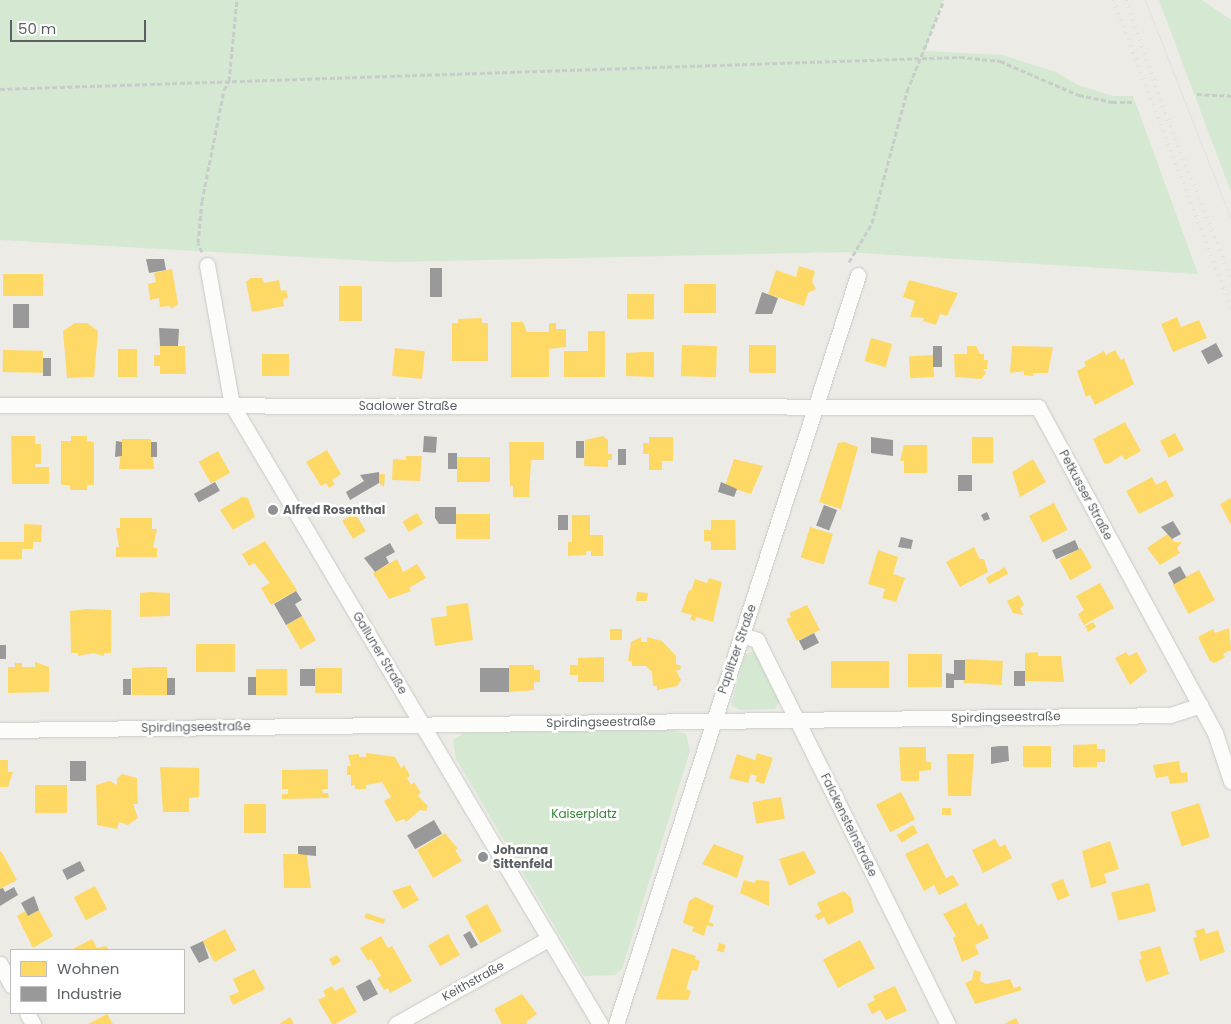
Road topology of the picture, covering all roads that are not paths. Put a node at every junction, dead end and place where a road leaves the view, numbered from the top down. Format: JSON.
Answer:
{"nodes":[{"id":1,"x":207,"y":265,"type":"road end"},
{"id":2,"x":858,"y":275,"type":"road end"},
{"id":3,"x":0,"y":405,"type":"edge"},
{"id":4,"x":232,"y":405,"type":"junction"},
{"id":5,"x":816,"y":407,"type":"junction"},
{"id":6,"x":742,"y":635,"type":"junction"},
{"id":7,"x":1200,"y":705,"type":"junction"},
{"id":8,"x":797,"y":720,"type":"junction"},
{"id":9,"x":713,"y":721,"type":"junction"},
{"id":10,"x":423,"y":725,"type":"junction"},
{"id":11,"x":0,"y":730,"type":"edge"},
{"id":12,"x":1231,"y":781,"type":"edge"},
{"id":13,"x":550,"y":938,"type":"junction"},
{"id":14,"x":0,"y":964,"type":"edge"},
{"id":15,"x":10,"y":983,"type":"edge"},
{"id":16,"x":396,"y":1024,"type":"edge"},
{"id":17,"x":600,"y":1024,"type":"edge"},
{"id":18,"x":616,"y":1024,"type":"edge"},
{"id":19,"x":948,"y":1024,"type":"edge"}],
"edges":[{"from":1,"to":4,"type":"street","name":"Galluner Straße"},
{"from":2,"to":5,"type":"street","name":"Paplitzer Straße"},
{"from":3,"to":4,"type":"street","name":"Saalower Straße"},
{"from":4,"to":5,"type":"street","name":"Saalower Straße"},
{"from":4,"to":10,"type":"street","name":"Galluner Straße"},
{"from":5,"to":6,"type":"street","name":"Paplitzer Straße"},
{"from":5,"to":7,"type":"street","name":"Petkusser Straße"},
{"from":6,"to":8,"type":"street","name":"Falckensteinstraße"},
{"from":6,"to":9,"type":"street","name":"Paplitzer Straße"},
{"from":7,"to":8,"type":"street","name":"Spirdingseestraße"},
{"from":7,"to":12,"type":"street","name":"Petkusser Straße"},
{"from":8,"to":9,"type":"street","name":"Spirdingseestraße"},
{"from":8,"to":19,"type":"street","name":"Falckensteinstraße"},
{"from":9,"to":10,"type":"street","name":"Spirdingseestraße"},
{"from":9,"to":18,"type":"street","name":"Paplitzer Straße"},
{"from":10,"to":11,"type":"street","name":"Spirdingseestraße"},
{"from":10,"to":13,"type":"street","name":"Galluner Straße"},
{"from":13,"to":16,"type":"street","name":"Keithstraße"},
{"from":13,"to":17,"type":"street","name":"Galluner Straße"},
{"from":14,"to":15,"type":"street"}]}
